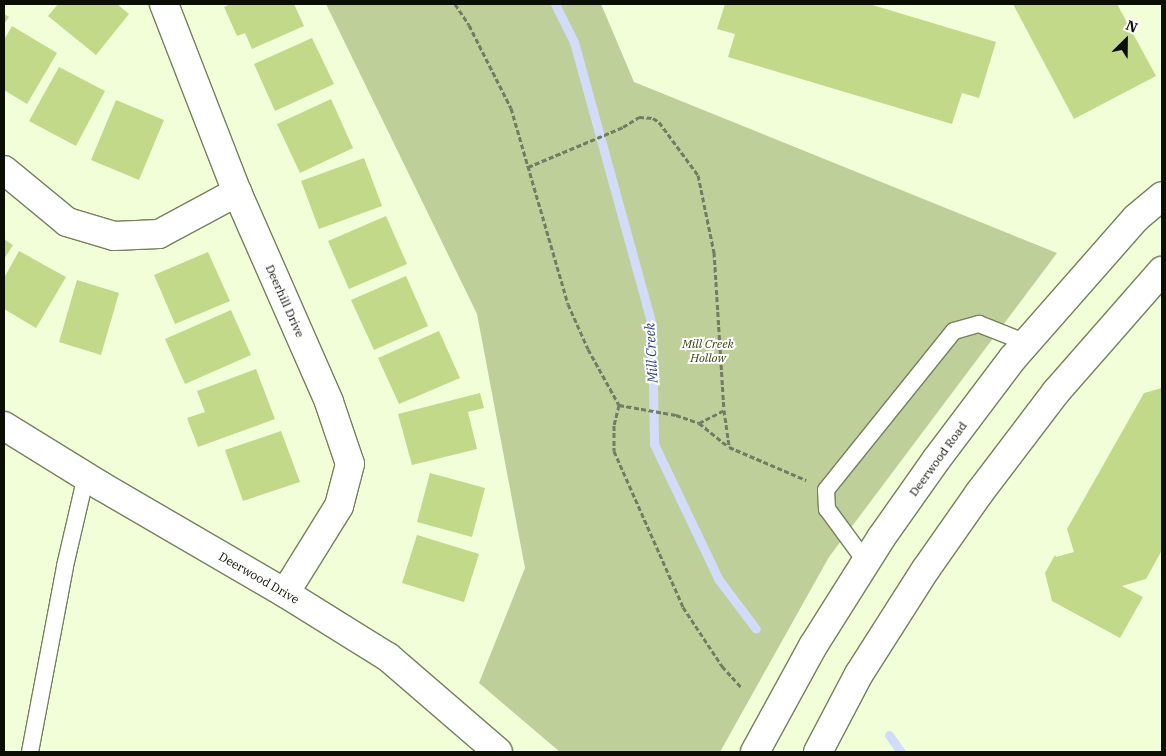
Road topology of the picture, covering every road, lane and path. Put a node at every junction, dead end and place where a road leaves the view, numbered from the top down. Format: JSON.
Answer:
{"nodes":[{"id":1,"x":164,"y":4,"type":"edge"},
{"id":2,"x":455,"y":4,"type":"edge"},
{"id":3,"x":528,"y":167,"type":"junction"},
{"id":4,"x":4,"y":170,"type":"edge"},
{"id":5,"x":237,"y":192,"type":"junction"},
{"id":6,"x":1162,"y":196,"type":"edge"},
{"id":7,"x":1162,"y":271,"type":"edge"},
{"id":8,"x":1027,"y":342,"type":"junction"},
{"id":9,"x":619,"y":404,"type":"junction"},
{"id":10,"x":724,"y":410,"type":"junction"},
{"id":11,"x":699,"y":423,"type":"junction"},
{"id":12,"x":4,"y":426,"type":"edge"},
{"id":13,"x":729,"y":447,"type":"junction"},
{"id":14,"x":86,"y":476,"type":"junction"},
{"id":15,"x":826,"y":490,"type":"junction"},
{"id":16,"x":866,"y":562,"type":"junction"},
{"id":17,"x":285,"y":593,"type":"junction"},
{"id":18,"x":741,"y":687,"type":"dead end"},
{"id":19,"x":30,"y":752,"type":"edge"},
{"id":20,"x":498,"y":752,"type":"edge"},
{"id":21,"x":755,"y":752,"type":"edge"},
{"id":22,"x":818,"y":752,"type":"edge"}],
"edges":[{"from":1,"to":5,"type":"street","name":"Deerhill Drive"},
{"from":2,"to":3,"type":"path"},
{"from":3,"to":9,"type":"path"},
{"from":3,"to":10,"type":"path"},
{"from":4,"to":5,"type":"street"},
{"from":5,"to":17,"type":"street","name":"Deerhill Drive"},
{"from":6,"to":8,"type":"street","name":"Deerwood Road"},
{"from":7,"to":22,"type":"street"},
{"from":8,"to":15,"type":"lane"},
{"from":8,"to":16,"type":"street","name":"Deerwood Road"},
{"from":9,"to":11,"type":"path"},
{"from":9,"to":18,"type":"path"},
{"from":10,"to":11,"type":"path"},
{"from":10,"to":13,"type":"path"},
{"from":11,"to":13,"type":"path"},
{"from":12,"to":14,"type":"street","name":"Deerwood Drive"},
{"from":13,"to":15,"type":"path"},
{"from":14,"to":17,"type":"street","name":"Deerwood Drive"},
{"from":14,"to":19,"type":"lane"},
{"from":15,"to":16,"type":"lane"},
{"from":16,"to":21,"type":"street","name":"Deerwood Road"},
{"from":17,"to":20,"type":"street","name":"Deerwood Drive"}]}
